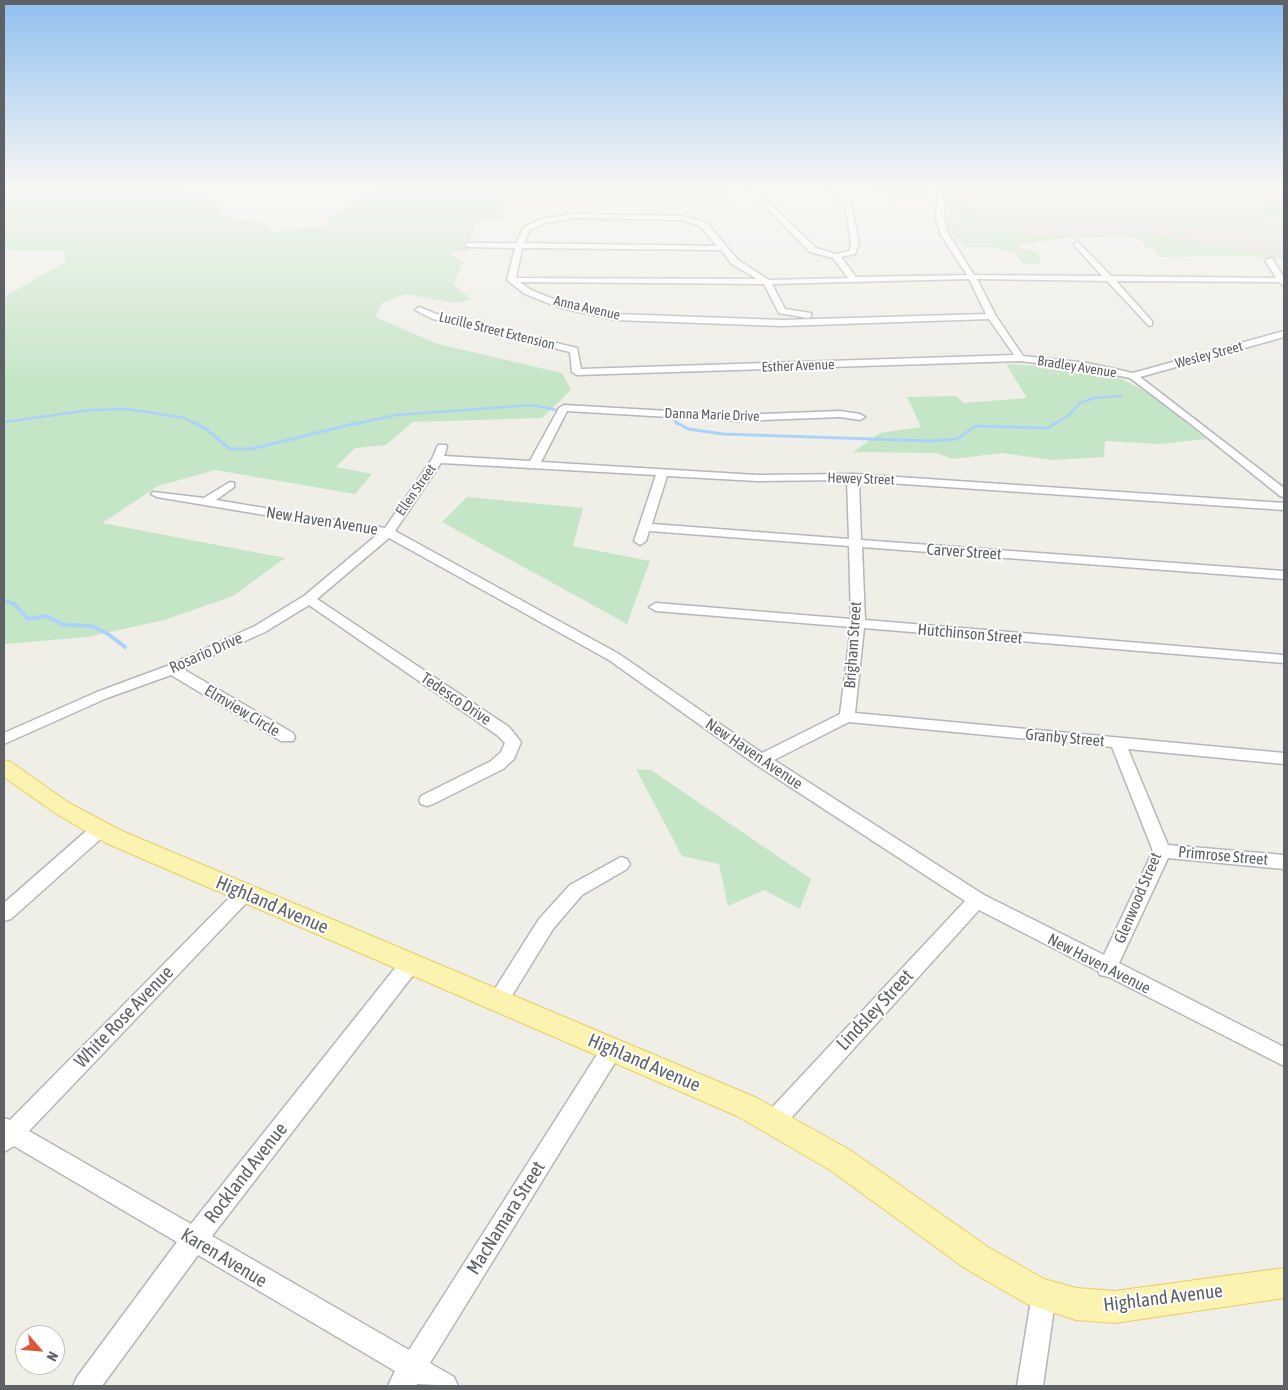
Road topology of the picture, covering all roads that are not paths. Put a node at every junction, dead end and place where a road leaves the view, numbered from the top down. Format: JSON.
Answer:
{"nodes":[{"id":1,"x":517,"y":254,"type":"edge"},
{"id":2,"x":728,"y":254,"type":"edge"},
{"id":3,"x":828,"y":254,"type":"edge"},
{"id":4,"x":845,"y":254,"type":"edge"},
{"id":5,"x":957,"y":254,"type":"edge"},
{"id":6,"x":1086,"y":254,"type":"edge"},
{"id":7,"x":836,"y":256,"type":"junction"},
{"id":8,"x":1269,"y":260,"type":"dead end"},
{"id":9,"x":972,"y":277,"type":"junction"},
{"id":10,"x":1106,"y":278,"type":"junction"},
{"id":11,"x":853,"y":279,"type":"junction"},
{"id":12,"x":511,"y":280,"type":"junction"},
{"id":13,"x":767,"y":282,"type":"junction"},
{"id":14,"x":1282,"y":282,"type":"edge"},
{"id":15,"x":419,"y":310,"type":"dead end"},
{"id":16,"x":782,"y":311,"type":"junction"},
{"id":17,"x":992,"y":316,"type":"junction"},
{"id":18,"x":842,"y":321,"type":"junction"},
{"id":19,"x":782,"y":323,"type":"junction"},
{"id":20,"x":1149,"y":323,"type":"dead end"},
{"id":21,"x":1284,"y":334,"type":"edge"},
{"id":22,"x":1020,"y":358,"type":"junction"},
{"id":23,"x":577,"y":372,"type":"joint"},
{"id":24,"x":1133,"y":376,"type":"junction"},
{"id":25,"x":860,"y":417,"type":"dead end"},
{"id":26,"x":440,"y":453,"type":"joint"},
{"id":27,"x":534,"y":464,"type":"junction"},
{"id":28,"x":663,"y":472,"type":"junction"},
{"id":29,"x":853,"y":477,"type":"junction"},
{"id":30,"x":230,"y":485,"type":"dead end"},
{"id":31,"x":157,"y":494,"type":"dead end"},
{"id":32,"x":1284,"y":494,"type":"edge"},
{"id":33,"x":206,"y":502,"type":"junction"},
{"id":34,"x":1284,"y":506,"type":"edge"},
{"id":35,"x":645,"y":527,"type":"junction"},
{"id":36,"x":388,"y":532,"type":"junction"},
{"id":37,"x":640,"y":541,"type":"dead end"},
{"id":38,"x":854,"y":543,"type":"junction"},
{"id":39,"x":1284,"y":575,"type":"edge"},
{"id":40,"x":309,"y":599,"type":"junction"},
{"id":41,"x":656,"y":607,"type":"dead end"},
{"id":42,"x":858,"y":624,"type":"junction"},
{"id":43,"x":1284,"y":659,"type":"edge"},
{"id":44,"x":172,"y":669,"type":"junction"},
{"id":45,"x":847,"y":717,"type":"junction"},
{"id":46,"x":287,"y":737,"type":"dead end"},
{"id":47,"x":4,"y":739,"type":"edge"},
{"id":48,"x":1118,"y":743,"type":"junction"},
{"id":49,"x":1284,"y":758,"type":"edge"},
{"id":50,"x":761,"y":760,"type":"junction"},
{"id":51,"x":4,"y":767,"type":"edge"},
{"id":52,"x":428,"y":800,"type":"dead end"},
{"id":53,"x":99,"y":830,"type":"junction"},
{"id":54,"x":1162,"y":851,"type":"junction"},
{"id":55,"x":1284,"y":862,"type":"edge"},
{"id":56,"x":620,"y":864,"type":"dead end"},
{"id":57,"x":245,"y":893,"type":"junction"},
{"id":58,"x":977,"y":900,"type":"junction"},
{"id":59,"x":4,"y":914,"type":"edge"},
{"id":60,"x":410,"y":964,"type":"junction"},
{"id":61,"x":1107,"y":969,"type":"junction"},
{"id":62,"x":498,"y":1002,"type":"junction"},
{"id":63,"x":612,"y":1049,"type":"junction"},
{"id":64,"x":1284,"y":1057,"type":"edge"},
{"id":65,"x":774,"y":1121,"type":"junction"},
{"id":66,"x":6,"y":1133,"type":"edge"},
{"id":67,"x":193,"y":1241,"type":"junction"},
{"id":68,"x":1284,"y":1283,"type":"edge"},
{"id":69,"x":1044,"y":1294,"type":"junction"},
{"id":70,"x":406,"y":1378,"type":"edge"},
{"id":71,"x":86,"y":1386,"type":"edge"},
{"id":72,"x":445,"y":1386,"type":"edge"},
{"id":73,"x":1030,"y":1386,"type":"edge"}],
"edges":[{"from":1,"to":12,"type":"street"},
{"from":2,"to":13,"type":"street"},
{"from":3,"to":7,"type":"street"},
{"from":4,"to":7,"type":"street"},
{"from":5,"to":9,"type":"street","name":"Bradley Avenue"},
{"from":6,"to":10,"type":"street"},
{"from":7,"to":11,"type":"street"},
{"from":8,"to":14,"type":"street"},
{"from":9,"to":10,"type":"street"},
{"from":9,"to":11,"type":"street"},
{"from":9,"to":17,"type":"street","name":"Bradley Avenue"},
{"from":10,"to":14,"type":"street"},
{"from":10,"to":20,"type":"street"},
{"from":11,"to":13,"type":"street"},
{"from":12,"to":13,"type":"street"},
{"from":12,"to":19,"type":"street","name":"Anna Avenue"},
{"from":13,"to":16,"type":"street"},
{"from":15,"to":23,"type":"street","name":"Lucille Street Extension"},
{"from":16,"to":18,"type":"street","name":"Anna Avenue"},
{"from":16,"to":19,"type":"street"},
{"from":17,"to":18,"type":"street","name":"Anna Avenue"},
{"from":17,"to":22,"type":"street","name":"Bradley Avenue"},
{"from":18,"to":19,"type":"street","name":"Anna Avenue"},
{"from":21,"to":24,"type":"street","name":"Wesley Street"},
{"from":22,"to":23,"type":"street","name":"Esther Avenue"},
{"from":22,"to":24,"type":"street","name":"Bradley Avenue"},
{"from":24,"to":32,"type":"street","name":"Bradley Avenue"},
{"from":25,"to":27,"type":"street","name":"Danna Marie Drive"},
{"from":26,"to":27,"type":"street","name":"Hewey Street"},
{"from":26,"to":36,"type":"street","name":"Ellen Street"},
{"from":27,"to":28,"type":"street","name":"Hewey Street"},
{"from":28,"to":29,"type":"street","name":"Hewey Street"},
{"from":28,"to":35,"type":"street"},
{"from":29,"to":34,"type":"street","name":"Hewey Street"},
{"from":29,"to":38,"type":"street","name":"Brigham Street"},
{"from":30,"to":33,"type":"street"},
{"from":31,"to":33,"type":"street","name":"New Haven Avenue"},
{"from":33,"to":36,"type":"street","name":"New Haven Avenue"},
{"from":35,"to":37,"type":"street"},
{"from":35,"to":38,"type":"street","name":"Carver Street"},
{"from":36,"to":40,"type":"street","name":"Rosario Drive"},
{"from":36,"to":50,"type":"street","name":"New Haven Avenue"},
{"from":38,"to":39,"type":"street","name":"Carver Street"},
{"from":38,"to":42,"type":"street","name":"Brigham Street"},
{"from":40,"to":44,"type":"street","name":"Rosario Drive"},
{"from":40,"to":52,"type":"street","name":"Tedesco Drive"},
{"from":41,"to":42,"type":"street","name":"Hutchinson Street"},
{"from":42,"to":43,"type":"street","name":"Hutchinson Street"},
{"from":42,"to":45,"type":"street","name":"Brigham Street"},
{"from":44,"to":46,"type":"street","name":"Elmview Circle"},
{"from":44,"to":47,"type":"street","name":"Rosario Drive"},
{"from":45,"to":48,"type":"street","name":"Granby Street"},
{"from":45,"to":50,"type":"street"},
{"from":48,"to":49,"type":"street","name":"Granby Street"},
{"from":48,"to":54,"type":"street","name":"Glenwood Street"},
{"from":50,"to":58,"type":"street","name":"New Haven Avenue"},
{"from":51,"to":53,"type":"main road","name":"Highland Avenue"},
{"from":53,"to":57,"type":"main road","name":"Highland Avenue"},
{"from":53,"to":59,"type":"street"},
{"from":54,"to":55,"type":"street","name":"Primrose Street"},
{"from":54,"to":61,"type":"street","name":"Glenwood Street"},
{"from":56,"to":62,"type":"street"},
{"from":57,"to":60,"type":"main road","name":"Highland Avenue"},
{"from":57,"to":66,"type":"street","name":"White Rose Avenue"},
{"from":58,"to":61,"type":"street","name":"New Haven Avenue"},
{"from":58,"to":65,"type":"street","name":"Lindsley Street"},
{"from":60,"to":62,"type":"main road","name":"Highland Avenue"},
{"from":60,"to":67,"type":"street","name":"Rockland Avenue"},
{"from":61,"to":64,"type":"street","name":"New Haven Avenue"},
{"from":62,"to":63,"type":"main road","name":"Highland Avenue"},
{"from":63,"to":65,"type":"main road","name":"Highland Avenue"},
{"from":63,"to":70,"type":"street","name":"MacNamara Street"},
{"from":65,"to":69,"type":"main road","name":"Highland Avenue"},
{"from":66,"to":67,"type":"street","name":"Karen Avenue"},
{"from":67,"to":70,"type":"street","name":"Karen Avenue"},
{"from":67,"to":71,"type":"street","name":"Rockland Avenue"},
{"from":68,"to":69,"type":"main road","name":"Highland Avenue"},
{"from":69,"to":73,"type":"street"},
{"from":70,"to":72,"type":"street","name":"Karen Avenue"}]}
